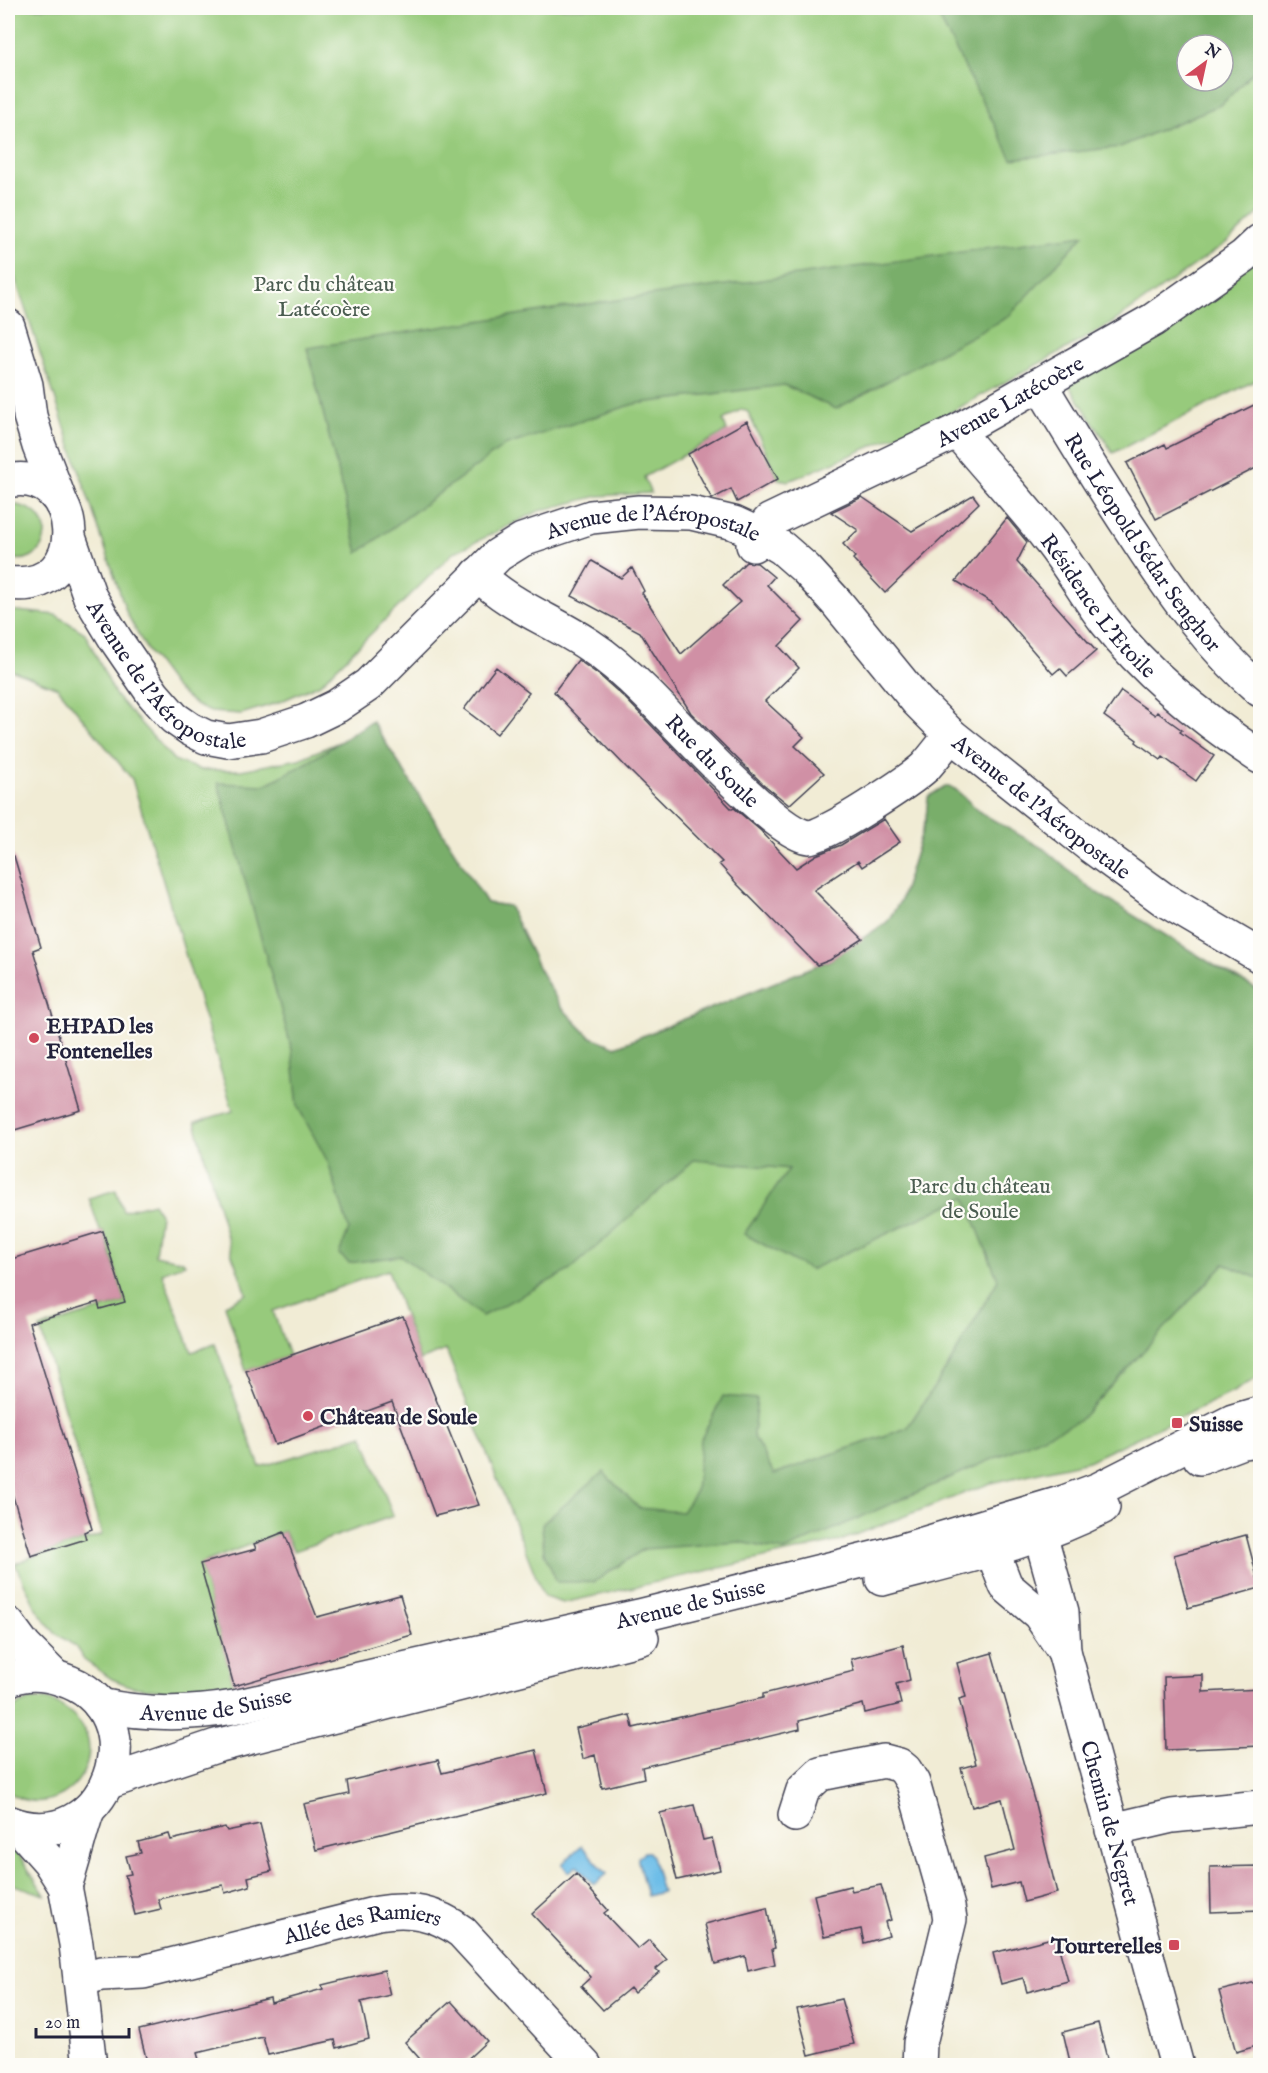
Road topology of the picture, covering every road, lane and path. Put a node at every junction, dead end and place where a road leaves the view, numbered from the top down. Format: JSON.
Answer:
{"nodes":[{"id":1,"x":1260,"y":241,"type":"edge"},
{"id":2,"x":8,"y":326,"type":"edge"},
{"id":3,"x":1040,"y":384,"type":"junction"},
{"id":4,"x":30,"y":416,"type":"junction"},
{"id":5,"x":957,"y":431,"type":"junction"},
{"id":6,"x":8,"y":465,"type":"edge"},
{"id":7,"x":8,"y":481,"type":"edge"},
{"id":8,"x":61,"y":503,"type":"junction"},
{"id":9,"x":70,"y":540,"type":"junction"},
{"id":10,"x":757,"y":540,"type":"junction"},
{"id":11,"x":478,"y":574,"type":"junction"},
{"id":12,"x":8,"y":583,"type":"edge"},
{"id":13,"x":1260,"y":690,"type":"edge"},
{"id":14,"x":951,"y":735,"type":"junction"},
{"id":15,"x":1260,"y":757,"type":"edge"},
{"id":16,"x":1260,"y":956,"type":"edge"},
{"id":17,"x":1260,"y":1413,"type":"edge"},
{"id":18,"x":1260,"y":1440,"type":"edge"},
{"id":19,"x":1006,"y":1520,"type":"junction"},
{"id":20,"x":1040,"y":1534,"type":"junction"},
{"id":21,"x":992,"y":1550,"type":"junction"},
{"id":22,"x":8,"y":1624,"type":"edge"},
{"id":23,"x":1064,"y":1651,"type":"junction"},
{"id":24,"x":54,"y":1676,"type":"junction"},
{"id":25,"x":8,"y":1680,"type":"edge"},
{"id":26,"x":100,"y":1705,"type":"junction"},
{"id":27,"x":108,"y":1782,"type":"junction"},
{"id":28,"x":1260,"y":1807,"type":"edge"},
{"id":29,"x":88,"y":1810,"type":"junction"},
{"id":30,"x":795,"y":1815,"type":"dead end"},
{"id":31,"x":13,"y":1824,"type":"edge"},
{"id":32,"x":1112,"y":1830,"type":"junction"},
{"id":33,"x":65,"y":1886,"type":"junction"},
{"id":34,"x":80,"y":1980,"type":"junction"},
{"id":35,"x":90,"y":2066,"type":"edge"},
{"id":36,"x":585,"y":2066,"type":"edge"},
{"id":37,"x":919,"y":2066,"type":"edge"},
{"id":38,"x":1177,"y":2066,"type":"edge"}],
"edges":[{"from":1,"to":3,"type":"street","name":"Avenue Latécoère"},
{"from":2,"to":4,"type":"street"},
{"from":3,"to":5,"type":"street","name":"Avenue Latécoère"},
{"from":3,"to":13,"type":"street","name":"Rue Léopold Sédar Senghor"},
{"from":4,"to":6,"type":"street"},
{"from":4,"to":8,"type":"street"},
{"from":5,"to":10,"type":"street","name":"Avenue Latécoère"},
{"from":5,"to":15,"type":"street","name":"Résidence L'Etoile"},
{"from":7,"to":8,"type":"street"},
{"from":8,"to":9,"type":"street","name":"Avenue de l'Aéropostale"},
{"from":9,"to":11,"type":"street","name":"Avenue de l'Aéropostale"},
{"from":9,"to":12,"type":"street"},
{"from":10,"to":11,"type":"street","name":"Avenue de l'Aéropostale"},
{"from":10,"to":14,"type":"street","name":"Avenue de l'Aéropostale"},
{"from":11,"to":14,"type":"street","name":"Rue du Soule"},
{"from":14,"to":16,"type":"street","name":"Avenue de l'Aéropostale"},
{"from":17,"to":19,"type":"street","name":"Avenue de Suisse"},
{"from":18,"to":20,"type":"street","name":"Avenue de Suisse"},
{"from":19,"to":20,"type":"street"},
{"from":19,"to":21,"type":"street"},
{"from":19,"to":26,"type":"street","name":"Avenue de Suisse"},
{"from":20,"to":21,"type":"street","name":"Avenue de Suisse"},
{"from":20,"to":23,"type":"street","name":"Chemin de Negret"},
{"from":21,"to":23,"type":"street","name":"Chemin de Negret"},
{"from":21,"to":27,"type":"street","name":"Avenue de Suisse"},
{"from":22,"to":24,"type":"street"},
{"from":23,"to":32,"type":"street","name":"Chemin de Negret"},
{"from":24,"to":25,"type":"street"},
{"from":24,"to":26,"type":"street"},
{"from":26,"to":27,"type":"street"},
{"from":27,"to":29,"type":"street"},
{"from":28,"to":32,"type":"street"},
{"from":29,"to":31,"type":"street"},
{"from":29,"to":33,"type":"street"},
{"from":30,"to":37,"type":"street"},
{"from":31,"to":33,"type":"street"},
{"from":32,"to":38,"type":"street","name":"Chemin de Negret"},
{"from":33,"to":34,"type":"street"},
{"from":34,"to":35,"type":"street"},
{"from":34,"to":36,"type":"street","name":"Allée des Ramiers"}]}
